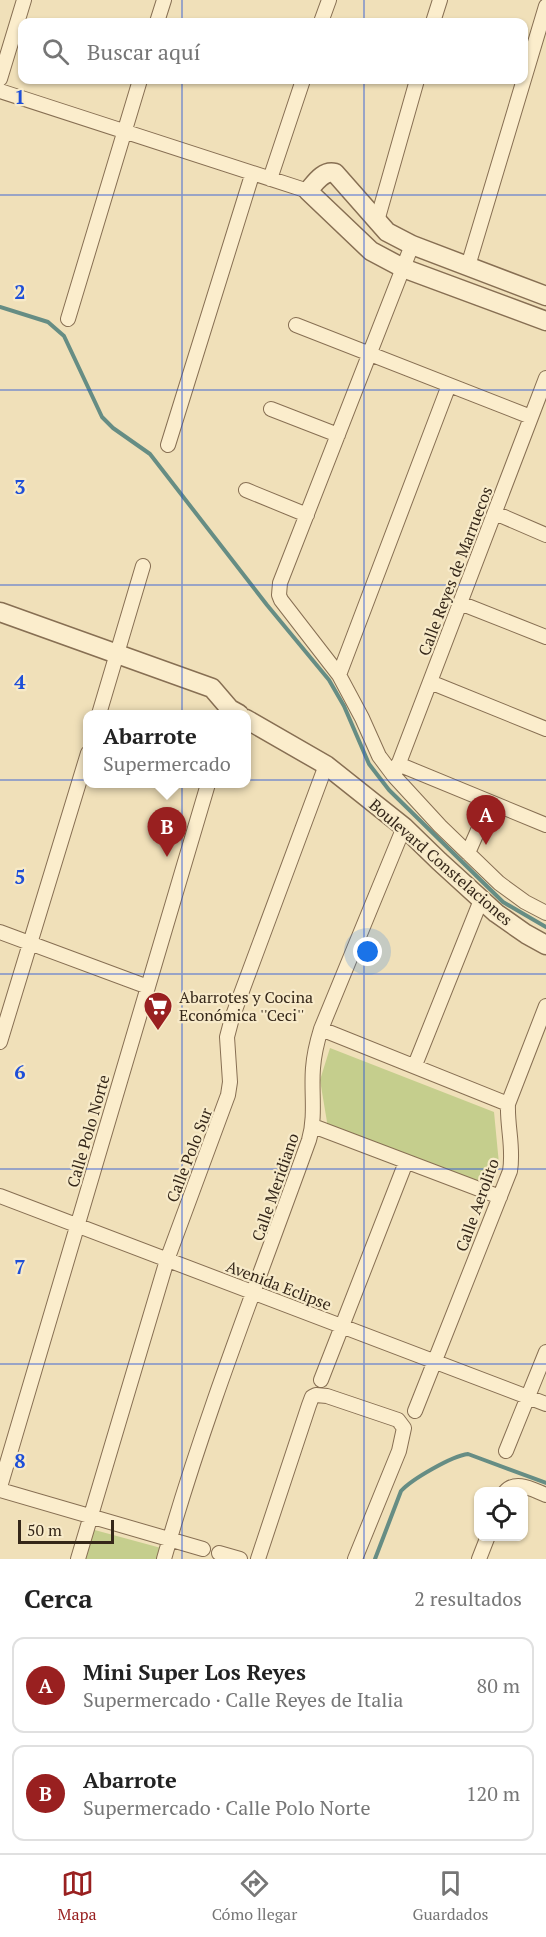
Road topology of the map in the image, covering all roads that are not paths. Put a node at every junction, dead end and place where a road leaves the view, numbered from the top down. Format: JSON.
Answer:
{"nodes":[{"id":1,"x":24,"y":0,"type":"edge"},
{"id":2,"x":164,"y":0,"type":"edge"},
{"id":3,"x":329,"y":0,"type":"edge"},
{"id":4,"x":440,"y":0,"type":"edge"},
{"id":5,"x":532,"y":0,"type":"edge"},
{"id":6,"x":546,"y":6,"type":"edge"},
{"id":7,"x":19,"y":18,"type":"edge"},
{"id":8,"x":158,"y":18,"type":"edge"},
{"id":9,"x":322,"y":18,"type":"edge"},
{"id":10,"x":434,"y":18,"type":"edge"},
{"id":11,"x":18,"y":20,"type":"edge"},
{"id":12,"x":528,"y":66,"type":"edge"},
{"id":13,"x":0,"y":79,"type":"edge"},
{"id":14,"x":139,"y":84,"type":"edge"},
{"id":15,"x":302,"y":84,"type":"edge"},
{"id":16,"x":416,"y":84,"type":"edge"},
{"id":17,"x":523,"y":84,"type":"edge"},
{"id":18,"x":0,"y":91,"type":"edge"},
{"id":19,"x":124,"y":131,"type":"junction"},
{"id":20,"x":252,"y":175,"type":"junction"},
{"id":21,"x":270,"y":179,"type":"junction"},
{"id":22,"x":308,"y":191,"type":"junction"},
{"id":23,"x":377,"y":221,"type":"junction"},
{"id":24,"x":412,"y":245,"type":"junction"},
{"id":25,"x":468,"y":266,"type":"junction"},
{"id":26,"x":403,"y":268,"type":"junction"},
{"id":27,"x":546,"y":296,"type":"edge"},
{"id":28,"x":68,"y":319,"type":"dead end"},
{"id":29,"x":546,"y":321,"type":"edge"},
{"id":30,"x":296,"y":325,"type":"dead end"},
{"id":31,"x":369,"y":354,"type":"junction"},
{"id":32,"x":546,"y":378,"type":"edge"},
{"id":33,"x":449,"y":385,"type":"junction"},
{"id":34,"x":272,"y":409,"type":"dead end"},
{"id":35,"x":531,"y":417,"type":"junction"},
{"id":36,"x":338,"y":435,"type":"junction"},
{"id":37,"x":168,"y":445,"type":"dead end"},
{"id":38,"x":246,"y":490,"type":"dead end"},
{"id":39,"x":495,"y":513,"type":"junction"},
{"id":40,"x":307,"y":515,"type":"junction"},
{"id":41,"x":546,"y":535,"type":"edge"},
{"id":42,"x":143,"y":566,"type":"dead end"},
{"id":43,"x":460,"y":603,"type":"junction"},
{"id":44,"x":0,"y":612,"type":"edge"},
{"id":45,"x":546,"y":637,"type":"edge"},
{"id":46,"x":118,"y":653,"type":"junction"},
{"id":47,"x":339,"y":675,"type":"junction"},
{"id":48,"x":430,"y":682,"type":"junction"},
{"id":49,"x":100,"y":710,"type":"edge"},
{"id":50,"x":230,"y":710,"type":"edge"},
{"id":51,"x":251,"y":722,"type":"edge"},
{"id":52,"x":546,"y":729,"type":"edge"},
{"id":53,"x":326,"y":765,"type":"junction"},
{"id":54,"x":83,"y":766,"type":"edge"},
{"id":55,"x":396,"y":770,"type":"junction"},
{"id":56,"x":207,"y":788,"type":"edge"},
{"id":57,"x":490,"y":803,"type":"junction"},
{"id":58,"x":546,"y":825,"type":"edge"},
{"id":59,"x":404,"y":826,"type":"junction"},
{"id":60,"x":468,"y":853,"type":"junction"},
{"id":61,"x":481,"y":900,"type":"junction"},
{"id":62,"x":546,"y":913,"type":"edge"},
{"id":63,"x":0,"y":932,"type":"edge"},
{"id":64,"x":30,"y":944,"type":"junction"},
{"id":65,"x":546,"y":945,"type":"edge"},
{"id":66,"x":148,"y":987,"type":"junction"},
{"id":67,"x":546,"y":1006,"type":"edge"},
{"id":68,"x":321,"y":1029,"type":"junction"},
{"id":69,"x":0,"y":1042,"type":"edge"},
{"id":70,"x":415,"y":1065,"type":"junction"},
{"id":71,"x":508,"y":1104,"type":"junction"},
{"id":72,"x":313,"y":1126,"type":"junction"},
{"id":73,"x":406,"y":1162,"type":"junction"},
{"id":74,"x":0,"y":1196,"type":"edge"},
{"id":75,"x":500,"y":1197,"type":"junction"},
{"id":76,"x":77,"y":1226,"type":"junction"},
{"id":77,"x":167,"y":1260,"type":"junction"},
{"id":78,"x":254,"y":1293,"type":"junction"},
{"id":79,"x":342,"y":1326,"type":"junction"},
{"id":80,"x":546,"y":1352,"type":"edge"},
{"id":81,"x":435,"y":1362,"type":"junction"},
{"id":82,"x":321,"y":1380,"type":"dead end"},
{"id":83,"x":528,"y":1397,"type":"junction"},
{"id":84,"x":546,"y":1404,"type":"edge"},
{"id":85,"x":415,"y":1411,"type":"dead end"},
{"id":86,"x":506,"y":1451,"type":"dead end"},
{"id":87,"x":509,"y":1487,"type":"edge"},
{"id":88,"x":524,"y":1487,"type":"edge"},
{"id":89,"x":0,"y":1489,"type":"edge"},
{"id":90,"x":528,"y":1489,"type":"edge"},
{"id":91,"x":546,"y":1495,"type":"edge"},
{"id":92,"x":89,"y":1516,"type":"junction"},
{"id":93,"x":170,"y":1539,"type":"junction"},
{"id":94,"x":486,"y":1541,"type":"edge"},
{"id":95,"x":203,"y":1549,"type":"dead end"},
{"id":96,"x":219,"y":1553,"type":"dead end"},
{"id":97,"x":78,"y":1559,"type":"edge"},
{"id":98,"x":164,"y":1559,"type":"edge"},
{"id":99,"x":240,"y":1559,"type":"edge"},
{"id":100,"x":258,"y":1559,"type":"edge"},
{"id":101,"x":355,"y":1559,"type":"edge"},
{"id":102,"x":479,"y":1559,"type":"edge"}],
"edges":[{"from":1,"to":7,"type":"street"},
{"from":2,"to":8,"type":"street"},
{"from":3,"to":9,"type":"street"},
{"from":4,"to":10,"type":"street"},
{"from":5,"to":6,"type":"street"},
{"from":6,"to":12,"type":"street"},
{"from":11,"to":13,"type":"street"},
{"from":14,"to":19,"type":"street"},
{"from":15,"to":21,"type":"street"},
{"from":16,"to":23,"type":"street"},
{"from":17,"to":25,"type":"street"},
{"from":18,"to":19,"type":"street"},
{"from":19,"to":20,"type":"street"},
{"from":19,"to":28,"type":"street"},
{"from":20,"to":21,"type":"street"},
{"from":20,"to":37,"type":"street"},
{"from":21,"to":22,"type":"street"},
{"from":22,"to":23,"type":"street"},
{"from":22,"to":26,"type":"street"},
{"from":23,"to":24,"type":"street"},
{"from":24,"to":25,"type":"street"},
{"from":24,"to":26,"type":"street"},
{"from":25,"to":27,"type":"street"},
{"from":26,"to":29,"type":"street"},
{"from":26,"to":31,"type":"street"},
{"from":30,"to":31,"type":"street"},
{"from":31,"to":33,"type":"street"},
{"from":31,"to":36,"type":"street"},
{"from":32,"to":35,"type":"street","name":"Calle Reyes de Marruecos"},
{"from":33,"to":35,"type":"street"},
{"from":33,"to":47,"type":"street"},
{"from":34,"to":36,"type":"street"},
{"from":35,"to":39,"type":"street","name":"Calle Reyes de Marruecos"},
{"from":36,"to":40,"type":"street"},
{"from":38,"to":40,"type":"street"},
{"from":39,"to":41,"type":"street"},
{"from":39,"to":43,"type":"street","name":"Calle Reyes de Marruecos"},
{"from":40,"to":47,"type":"street","name":"Boulevard Constelaciones"},
{"from":42,"to":46,"type":"street"},
{"from":43,"to":45,"type":"street"},
{"from":43,"to":48,"type":"street","name":"Calle Reyes de Marruecos"},
{"from":44,"to":46,"type":"street"},
{"from":46,"to":49,"type":"street"},
{"from":46,"to":50,"type":"street"},
{"from":47,"to":55,"type":"street","name":"Boulevard Constelaciones"},
{"from":48,"to":52,"type":"street"},
{"from":48,"to":55,"type":"street","name":"Calle Reyes de Marruecos"},
{"from":51,"to":53,"type":"street","name":"Boulevard Constelaciones"},
{"from":53,"to":59,"type":"street","name":"Boulevard Constelaciones"},
{"from":53,"to":77,"type":"street","name":"Calle Polo Sur"},
{"from":54,"to":64,"type":"street"},
{"from":55,"to":57,"type":"street"},
{"from":55,"to":60,"type":"street","name":"Boulevard Constelaciones"},
{"from":56,"to":66,"type":"street","name":"Calle Polo Norte"},
{"from":57,"to":58,"type":"street"},
{"from":57,"to":60,"type":"street"},
{"from":59,"to":61,"type":"street","name":"Boulevard Constelaciones"},
{"from":59,"to":68,"type":"street","name":"Calle Meridiano"},
{"from":60,"to":62,"type":"street","name":"Boulevard Constelaciones"},
{"from":61,"to":65,"type":"street","name":"Boulevard Constelaciones"},
{"from":61,"to":70,"type":"street"},
{"from":63,"to":64,"type":"street"},
{"from":64,"to":66,"type":"street"},
{"from":64,"to":69,"type":"street"},
{"from":66,"to":76,"type":"street","name":"Calle Polo Norte"},
{"from":67,"to":71,"type":"street","name":"Calle Aerolito"},
{"from":68,"to":70,"type":"street"},
{"from":68,"to":72,"type":"street","name":"Calle Meridiano"},
{"from":70,"to":71,"type":"street"},
{"from":71,"to":75,"type":"street","name":"Calle Aerolito"},
{"from":72,"to":73,"type":"street"},
{"from":72,"to":78,"type":"street","name":"Calle Meridiano"},
{"from":73,"to":75,"type":"street"},
{"from":73,"to":79,"type":"street"},
{"from":74,"to":76,"type":"street","name":"Avenida Eclipse"},
{"from":75,"to":81,"type":"street","name":"Calle Aerolito"},
{"from":76,"to":77,"type":"street","name":"Avenida Eclipse"},
{"from":76,"to":89,"type":"street","name":"Calle Polo Norte"},
{"from":77,"to":78,"type":"street","name":"Avenida Eclipse"},
{"from":77,"to":92,"type":"street","name":"Calle Polo Sur"},
{"from":78,"to":79,"type":"street","name":"Avenida Eclipse"},
{"from":78,"to":93,"type":"street","name":"Calle Meridiano"},
{"from":79,"to":81,"type":"street","name":"Avenida Eclipse"},
{"from":79,"to":82,"type":"street"},
{"from":80,"to":83,"type":"street"},
{"from":81,"to":83,"type":"street","name":"Avenida Eclipse"},
{"from":81,"to":85,"type":"street","name":"Calle Aerolito"},
{"from":83,"to":84,"type":"street","name":"Avenida Eclipse"},
{"from":83,"to":86,"type":"street"},
{"from":87,"to":88,"type":"street"},
{"from":89,"to":92,"type":"street"},
{"from":90,"to":91,"type":"street"},
{"from":92,"to":93,"type":"street"},
{"from":92,"to":97,"type":"street","name":"Calle Polo Sur"},
{"from":93,"to":95,"type":"street"},
{"from":93,"to":98,"type":"street","name":"Calle Meridiano"},
{"from":94,"to":102,"type":"street"},
{"from":96,"to":99,"type":"street"},
{"from":100,"to":101,"type":"street"}]}
